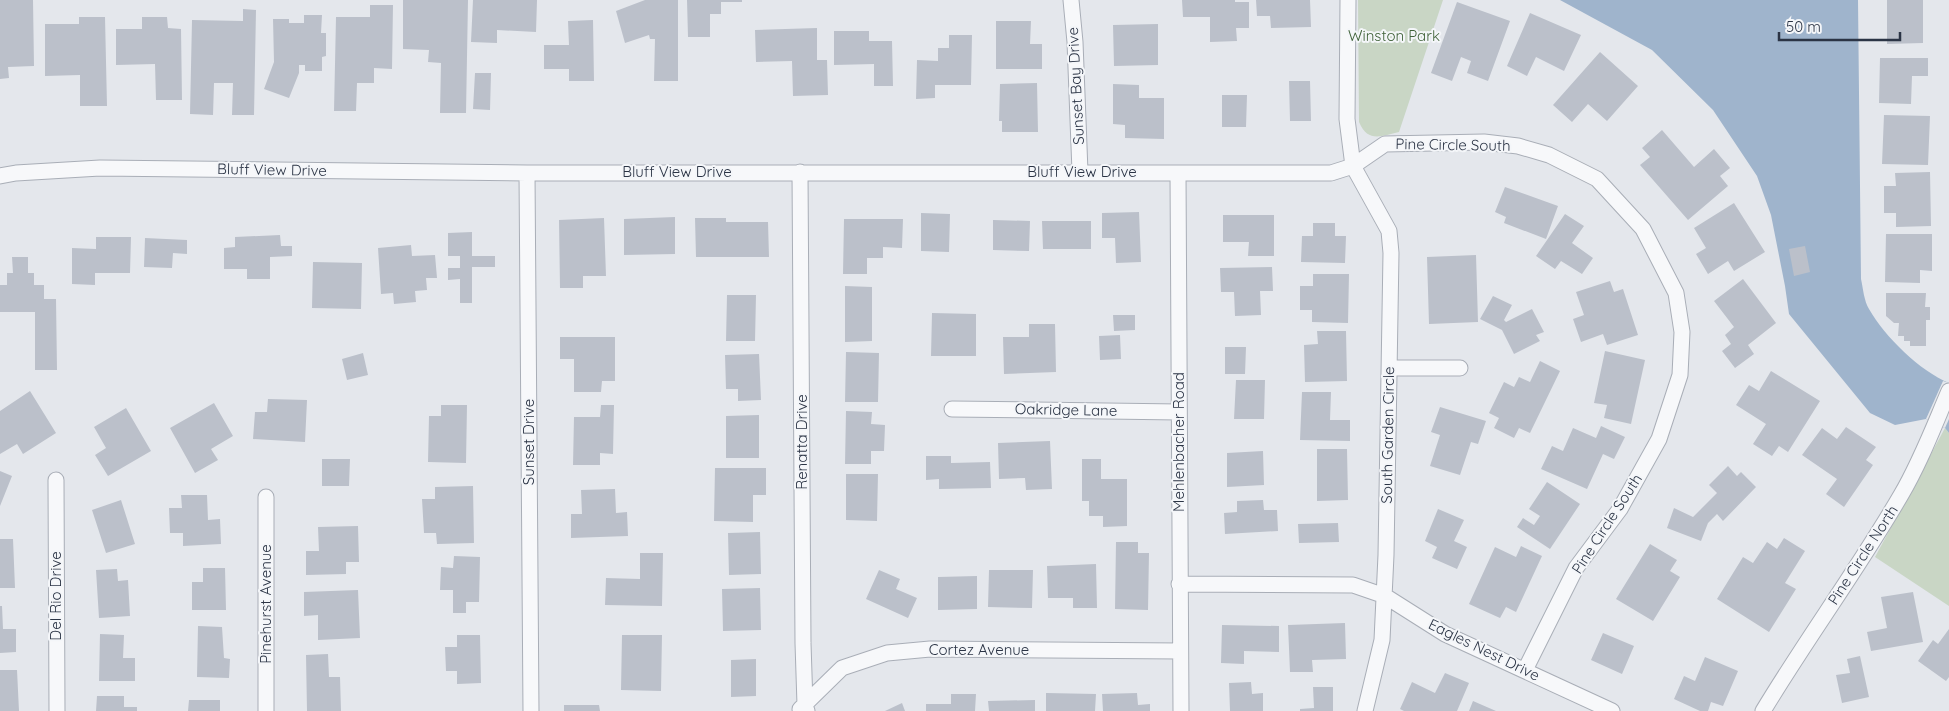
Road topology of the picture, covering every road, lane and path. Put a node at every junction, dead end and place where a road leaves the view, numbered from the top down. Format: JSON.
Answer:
{"nodes":[{"id":1,"x":1071,"y":0,"type":"edge"},
{"id":2,"x":1348,"y":0,"type":"edge"},
{"id":3,"x":1353,"y":166,"type":"junction"},
{"id":4,"x":800,"y":172,"type":"junction"},
{"id":5,"x":1080,"y":172,"type":"junction"},
{"id":6,"x":527,"y":173,"type":"junction"},
{"id":7,"x":1178,"y":173,"type":"junction"},
{"id":8,"x":0,"y":176,"type":"edge"},
{"id":9,"x":1390,"y":368,"type":"junction"},
{"id":10,"x":1460,"y":368,"type":"dead end"},
{"id":11,"x":1949,"y":391,"type":"edge"},
{"id":12,"x":952,"y":409,"type":"dead end"},
{"id":13,"x":1179,"y":412,"type":"junction"},
{"id":14,"x":56,"y":480,"type":"dead end"},
{"id":15,"x":266,"y":497,"type":"dead end"},
{"id":16,"x":1179,"y":584,"type":"junction"},
{"id":17,"x":1384,"y":596,"type":"junction"},
{"id":18,"x":1180,"y":652,"type":"junction"},
{"id":19,"x":1525,"y":670,"type":"junction"},
{"id":20,"x":803,"y":709,"type":"edge"},
{"id":21,"x":57,"y":711,"type":"edge"},
{"id":22,"x":266,"y":711,"type":"edge"},
{"id":23,"x":531,"y":711,"type":"edge"},
{"id":24,"x":1181,"y":711,"type":"edge"},
{"id":25,"x":1365,"y":711,"type":"edge"},
{"id":26,"x":1612,"y":711,"type":"edge"},
{"id":27,"x":1763,"y":711,"type":"edge"}],
"edges":[{"from":1,"to":5,"type":"street","name":"Sunset Bay Drive"},
{"from":2,"to":3,"type":"street"},
{"from":3,"to":7,"type":"street","name":"Bluff View Drive"},
{"from":3,"to":9,"type":"street","name":"South Garden Circle"},
{"from":3,"to":19,"type":"street","name":"Pine Circle South"},
{"from":4,"to":5,"type":"street","name":"Bluff View Drive"},
{"from":4,"to":6,"type":"street","name":"Bluff View Drive"},
{"from":4,"to":20,"type":"street","name":"Renatta Drive"},
{"from":5,"to":7,"type":"street","name":"Bluff View Drive"},
{"from":6,"to":8,"type":"street","name":"Bluff View Drive"},
{"from":6,"to":23,"type":"street","name":"Sunset Drive"},
{"from":7,"to":13,"type":"street","name":"Mehlenbacher Road"},
{"from":9,"to":10,"type":"street"},
{"from":9,"to":17,"type":"street","name":"South Garden Circle"},
{"from":11,"to":27,"type":"street","name":"Pine Circle North"},
{"from":12,"to":13,"type":"street","name":"Oakridge Lane"},
{"from":13,"to":16,"type":"street","name":"Mehlenbacher Road"},
{"from":14,"to":21,"type":"street","name":"Del Rio Drive"},
{"from":15,"to":22,"type":"street","name":"Pinehurst Avenue"},
{"from":16,"to":17,"type":"street","name":"Eagles Nest Drive"},
{"from":16,"to":18,"type":"street","name":"Mehlenbacher Road"},
{"from":17,"to":19,"type":"street","name":"Eagles Nest Drive"},
{"from":17,"to":25,"type":"street","name":"South Garden Circle"},
{"from":18,"to":20,"type":"street","name":"Cortez Avenue"},
{"from":18,"to":24,"type":"street","name":"Mehlenbacher Road"},
{"from":19,"to":26,"type":"street","name":"Eagles Nest Drive"}]}
